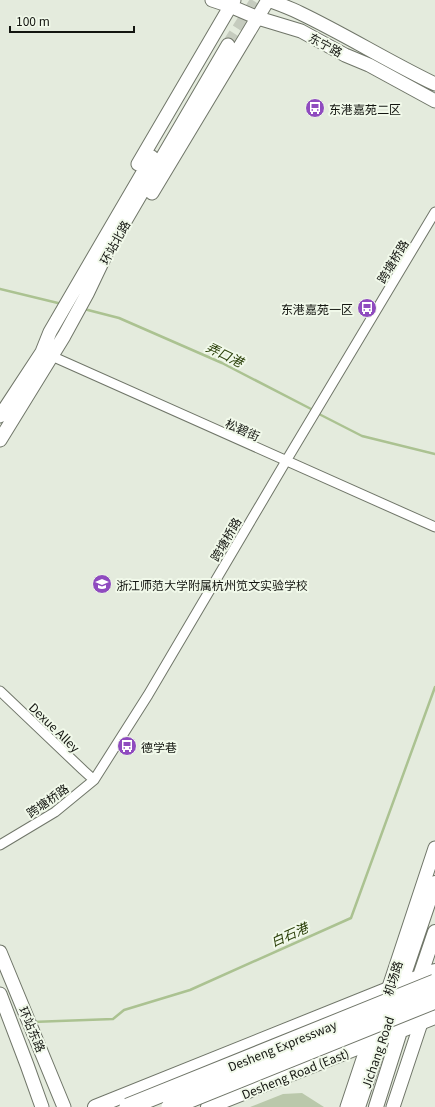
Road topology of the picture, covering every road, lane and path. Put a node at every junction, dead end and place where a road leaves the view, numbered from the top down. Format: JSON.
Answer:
{"nodes":[{"id":1,"x":212,"y":0,"type":"edge"},
{"id":2,"x":268,"y":0,"type":"edge"},
{"id":3,"x":232,"y":3,"type":"edge"},
{"id":4,"x":258,"y":18,"type":"junction"},
{"id":5,"x":435,"y":84,"type":"edge"},
{"id":6,"x":435,"y":101,"type":"edge"},
{"id":7,"x":435,"y":212,"type":"edge"},
{"id":8,"x":73,"y":292,"type":"junction"},
{"id":9,"x":87,"y":294,"type":"junction"},
{"id":10,"x":47,"y":354,"type":"junction"},
{"id":11,"x":0,"y":416,"type":"edge"},
{"id":12,"x":0,"y":440,"type":"edge"},
{"id":13,"x":286,"y":461,"type":"junction"},
{"id":14,"x":435,"y":527,"type":"edge"},
{"id":15,"x":0,"y":691,"type":"edge"},
{"id":16,"x":94,"y":780,"type":"junction"},
{"id":17,"x":0,"y":846,"type":"edge"},
{"id":18,"x":435,"y":848,"type":"edge"},
{"id":19,"x":435,"y":883,"type":"edge"},
{"id":20,"x":435,"y":932,"type":"edge"},
{"id":21,"x":0,"y":952,"type":"edge"},
{"id":22,"x":435,"y":971,"type":"edge"},
{"id":23,"x":430,"y":981,"type":"edge"},
{"id":24,"x":395,"y":986,"type":"junction"},
{"id":25,"x":0,"y":994,"type":"edge"},
{"id":26,"x":435,"y":1000,"type":"edge"},
{"id":27,"x":435,"y":1017,"type":"edge"},
{"id":28,"x":421,"y":1023,"type":"junction"},
{"id":29,"x":399,"y":1032,"type":"junction"},
{"id":30,"x":381,"y":1039,"type":"junction"},
{"id":31,"x":368,"y":1044,"type":"junction"},
{"id":32,"x":42,"y":1107,"type":"edge"},
{"id":33,"x":64,"y":1107,"type":"edge"},
{"id":34,"x":95,"y":1107,"type":"edge"},
{"id":35,"x":128,"y":1107,"type":"edge"},
{"id":36,"x":170,"y":1107,"type":"edge"},
{"id":37,"x":208,"y":1107,"type":"edge"},
{"id":38,"x":347,"y":1107,"type":"edge"},
{"id":39,"x":358,"y":1107,"type":"edge"},
{"id":40,"x":376,"y":1107,"type":"edge"},
{"id":41,"x":393,"y":1107,"type":"edge"}],
"edges":[{"from":1,"to":3,"type":"main road","name":"东宁路"},
{"from":2,"to":4,"type":"main road"},
{"from":2,"to":5,"type":"main road","name":"东宁路"},
{"from":3,"to":4,"type":"main road","name":"东宁路"},
{"from":3,"to":8,"type":"main road"},
{"from":4,"to":6,"type":"main road","name":"东宁路"},
{"from":4,"to":9,"type":"main road"},
{"from":7,"to":13,"type":"street","name":"跨塘桥路"},
{"from":8,"to":9,"type":"main road","name":"环站北路"},
{"from":8,"to":10,"type":"main road","name":"环站北路"},
{"from":9,"to":10,"type":"main road","name":"环站北路"},
{"from":10,"to":11,"type":"main road","name":"环站北路"},
{"from":10,"to":12,"type":"main road","name":"环站北路"},
{"from":10,"to":13,"type":"street","name":"松碧街"},
{"from":13,"to":14,"type":"street","name":"松碧街"},
{"from":13,"to":16,"type":"street","name":"跨塘桥路"},
{"from":15,"to":16,"type":"street","name":"Dexue Alley"},
{"from":16,"to":17,"type":"street","name":"跨塘桥路"},
{"from":18,"to":24,"type":"main road","name":"机场路"},
{"from":19,"to":24,"type":"main road","name":"Jichang Road"},
{"from":20,"to":23,"type":"main road","name":"机场路"},
{"from":21,"to":33,"type":"main road","name":"环站东路"},
{"from":22,"to":23,"type":"main road"},
{"from":23,"to":24,"type":"main road"},
{"from":23,"to":28,"type":"main road","name":"机场路"},
{"from":23,"to":29,"type":"main road","name":"机场路"},
{"from":23,"to":35,"type":"highway","name":"Desheng Expressway","bridge":true},
{"from":24,"to":30,"type":"main road","name":"Jichang Road"},
{"from":24,"to":31,"type":"main road","name":"机场路"},
{"from":24,"to":34,"type":"main road"},
{"from":25,"to":32,"type":"main road","name":"环站东路"},
{"from":26,"to":36,"type":"highway","name":"Desheng Expressway","bridge":true},
{"from":27,"to":28,"type":"main road","name":"Desheng Road (East)"},
{"from":28,"to":29,"type":"main road","name":"Desheng Road (East)"},
{"from":28,"to":41,"type":"main road","name":"机场路"},
{"from":29,"to":30,"type":"main road","name":"Desheng Road (East)"},
{"from":29,"to":40,"type":"main road","name":"机场路"},
{"from":30,"to":31,"type":"main road","name":"Desheng Road (East)"},
{"from":30,"to":39,"type":"main road","name":"Jichang Road"},
{"from":31,"to":37,"type":"main road","name":"Desheng Road (East)"},
{"from":31,"to":38,"type":"main road","name":"机场路"}]}
